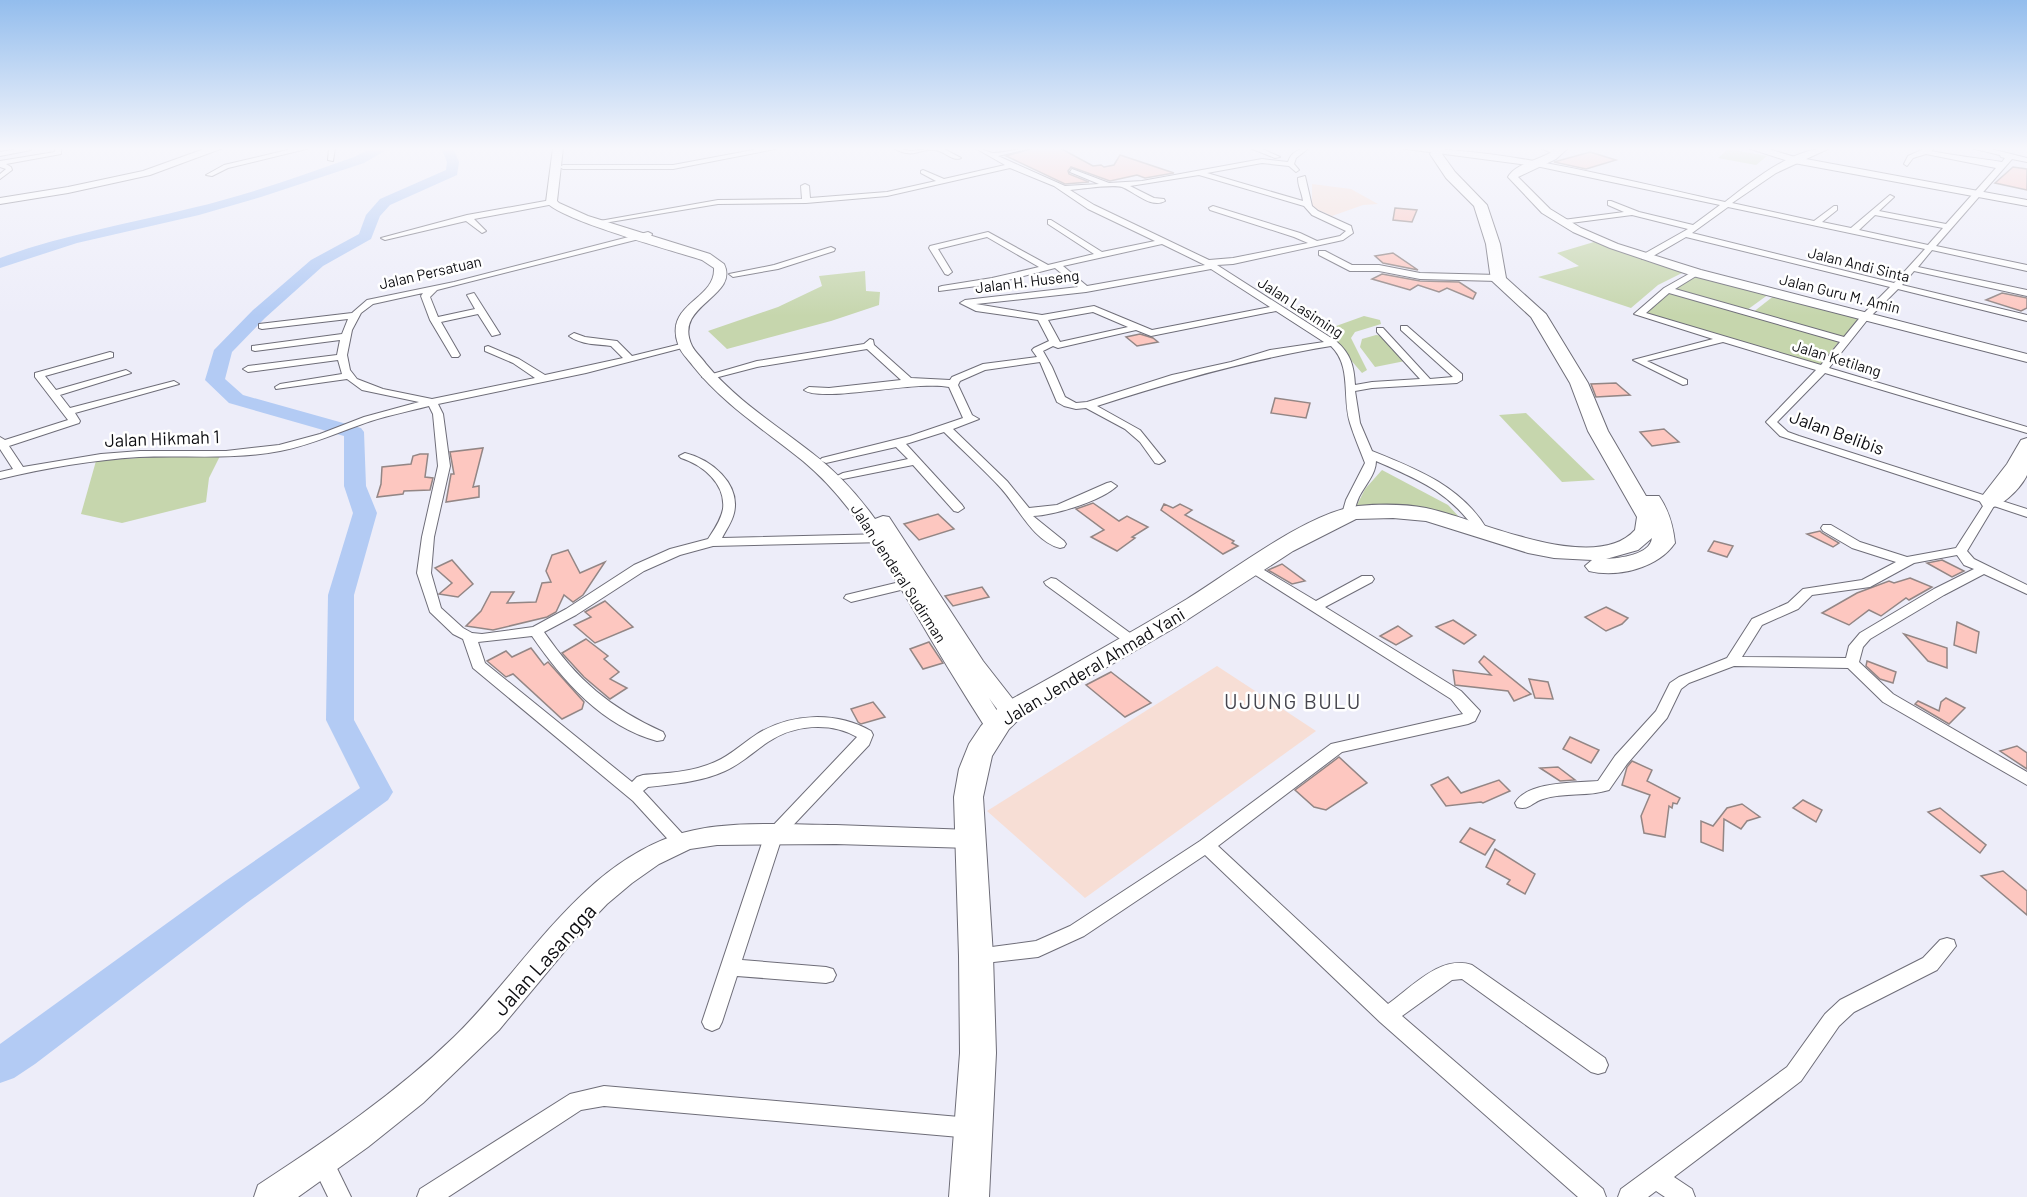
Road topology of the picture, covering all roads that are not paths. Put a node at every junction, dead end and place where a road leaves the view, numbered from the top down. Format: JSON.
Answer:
{"nodes":[{"id":1,"x":541,"y":204,"type":"edge"},
{"id":2,"x":554,"y":204,"type":"edge"},
{"id":3,"x":566,"y":204,"type":"edge"},
{"id":4,"x":707,"y":204,"type":"edge"},
{"id":5,"x":1087,"y":204,"type":"edge"},
{"id":6,"x":1307,"y":204,"type":"edge"},
{"id":7,"x":1479,"y":204,"type":"edge"},
{"id":8,"x":1538,"y":204,"type":"edge"},
{"id":9,"x":1613,"y":204,"type":"edge"},
{"id":10,"x":1725,"y":204,"type":"joint"},
{"id":11,"x":1882,"y":204,"type":"edge"},
{"id":12,"x":1969,"y":204,"type":"edge"},
{"id":13,"x":1213,"y":208,"type":"dead end"},
{"id":14,"x":1834,"y":208,"type":"dead end"},
{"id":15,"x":1874,"y":212,"type":"junction"},
{"id":16,"x":1633,"y":213,"type":"junction"},
{"id":17,"x":467,"y":217,"type":"junction"},
{"id":18,"x":601,"y":221,"type":"junction"},
{"id":19,"x":1051,"y":222,"type":"dead end"},
{"id":20,"x":1563,"y":222,"type":"junction"},
{"id":21,"x":1816,"y":223,"type":"junction"},
{"id":22,"x":1948,"y":227,"type":"junction"},
{"id":23,"x":1694,"y":228,"type":"junction"},
{"id":24,"x":482,"y":231,"type":"dead end"},
{"id":25,"x":1853,"y":231,"type":"junction"},
{"id":26,"x":1685,"y":234,"type":"junction"},
{"id":27,"x":644,"y":236,"type":"junction"},
{"id":28,"x":385,"y":238,"type":"dead end"},
{"id":29,"x":1165,"y":241,"type":"junction"},
{"id":30,"x":1316,"y":244,"type":"junction"},
{"id":31,"x":1930,"y":247,"type":"junction"},
{"id":32,"x":831,"y":249,"type":"dead end"},
{"id":33,"x":1323,"y":253,"type":"dead end"},
{"id":34,"x":1100,"y":254,"type":"junction"},
{"id":35,"x":1645,"y":256,"type":"junction"},
{"id":36,"x":1056,"y":265,"type":"junction"},
{"id":37,"x":1213,"y":266,"type":"junction"},
{"id":38,"x":1046,"y":267,"type":"junction"},
{"id":39,"x":1912,"y":268,"type":"junction"},
{"id":40,"x":2027,"y":268,"type":"edge"},
{"id":41,"x":948,"y":272,"type":"dead end"},
{"id":42,"x":1697,"y":273,"type":"junction"},
{"id":43,"x":733,"y":274,"type":"junction"},
{"id":44,"x":1498,"y":278,"type":"junction"},
{"id":45,"x":1896,"y":286,"type":"junction"},
{"id":46,"x":434,"y":289,"type":"junction"},
{"id":47,"x":1086,"y":289,"type":"junction"},
{"id":48,"x":1667,"y":290,"type":"junction"},
{"id":49,"x":2027,"y":292,"type":"edge"},
{"id":50,"x":471,"y":295,"type":"dead end"},
{"id":51,"x":965,"y":303,"type":"junction"},
{"id":52,"x":1276,"y":308,"type":"junction"},
{"id":53,"x":480,"y":311,"type":"junction"},
{"id":54,"x":355,"y":315,"type":"junction"},
{"id":55,"x":1865,"y":316,"type":"junction"},
{"id":56,"x":1042,"y":318,"type":"junction"},
{"id":57,"x":2027,"y":318,"type":"edge"},
{"id":58,"x":435,"y":320,"type":"junction"},
{"id":59,"x":262,"y":326,"type":"dead end"},
{"id":60,"x":1138,"y":327,"type":"junction"},
{"id":61,"x":1404,"y":328,"type":"dead end"},
{"id":62,"x":1380,"y":330,"type":"dead end"},
{"id":63,"x":495,"y":334,"type":"dead end"},
{"id":64,"x":346,"y":336,"type":"junction"},
{"id":65,"x":574,"y":336,"type":"dead end"},
{"id":66,"x":1723,"y":339,"type":"junction"},
{"id":67,"x":1845,"y":340,"type":"junction"},
{"id":68,"x":1054,"y":342,"type":"junction"},
{"id":69,"x":1333,"y":343,"type":"junction"},
{"id":70,"x":685,"y":346,"type":"junction"},
{"id":71,"x":255,"y":348,"type":"dead end"},
{"id":72,"x":488,"y":349,"type":"dead end"},
{"id":73,"x":110,"y":355,"type":"dead end"},
{"id":74,"x":455,"y":355,"type":"dead end"},
{"id":75,"x":342,"y":357,"type":"junction"},
{"id":76,"x":2027,"y":358,"type":"edge"},
{"id":77,"x":629,"y":359,"type":"junction"},
{"id":78,"x":1043,"y":359,"type":"junction"},
{"id":79,"x":248,"y":369,"type":"dead end"},
{"id":80,"x":1823,"y":369,"type":"junction"},
{"id":81,"x":126,"y":373,"type":"dead end"},
{"id":82,"x":713,"y":375,"type":"junction"},
{"id":83,"x":346,"y":376,"type":"junction"},
{"id":84,"x":544,"y":379,"type":"junction"},
{"id":85,"x":1426,"y":380,"type":"junction"},
{"id":86,"x":912,"y":382,"type":"junction"},
{"id":87,"x":1683,"y":382,"type":"dead end"},
{"id":88,"x":174,"y":384,"type":"dead end"},
{"id":89,"x":953,"y":385,"type":"junction"},
{"id":90,"x":280,"y":387,"type":"dead end"},
{"id":91,"x":1352,"y":389,"type":"junction"},
{"id":92,"x":809,"y":390,"type":"dead end"},
{"id":93,"x":54,"y":394,"type":"junction"},
{"id":94,"x":432,"y":402,"type":"junction"},
{"id":95,"x":1088,"y":405,"type":"junction"},
{"id":96,"x":68,"y":412,"type":"junction"},
{"id":97,"x":947,"y":429,"type":"junction"},
{"id":98,"x":2027,"y":430,"type":"edge"},
{"id":99,"x":1,"y":442,"type":"edge"},
{"id":100,"x":898,"y":443,"type":"junction"},
{"id":101,"x":2027,"y":443,"type":"edge"},
{"id":102,"x":686,"y":456,"type":"dead end"},
{"id":103,"x":1370,"y":458,"type":"junction"},
{"id":104,"x":826,"y":460,"type":"junction"},
{"id":105,"x":916,"y":461,"type":"junction"},
{"id":106,"x":1159,"y":461,"type":"dead end"},
{"id":107,"x":2023,"y":467,"type":"edge"},
{"id":108,"x":20,"y":471,"type":"junction"},
{"id":109,"x":0,"y":476,"type":"edge"},
{"id":110,"x":843,"y":476,"type":"junction"},
{"id":111,"x":1111,"y":486,"type":"dead end"},
{"id":112,"x":855,"y":495,"type":"junction"},
{"id":113,"x":1991,"y":502,"type":"junction"},
{"id":114,"x":958,"y":508,"type":"dead end"},
{"id":115,"x":1025,"y":512,"type":"junction"},
{"id":116,"x":2027,"y":513,"type":"edge"},
{"id":117,"x":1348,"y":514,"type":"junction"},
{"id":118,"x":1827,"y":528,"type":"dead end"},
{"id":119,"x":1484,"y":531,"type":"junction"},
{"id":120,"x":887,"y":538,"type":"junction"},
{"id":121,"x":713,"y":542,"type":"junction"},
{"id":122,"x":1060,"y":544,"type":"dead end"},
{"id":123,"x":1960,"y":551,"type":"junction"},
{"id":124,"x":1906,"y":561,"type":"junction"},
{"id":125,"x":1254,"y":568,"type":"junction"},
{"id":126,"x":1983,"y":570,"type":"junction"},
{"id":127,"x":1367,"y":579,"type":"dead end"},
{"id":128,"x":1051,"y":582,"type":"dead end"},
{"id":129,"x":908,"y":584,"type":"junction"},
{"id":130,"x":2027,"y":590,"type":"edge"},
{"id":131,"x":851,"y":598,"type":"dead end"},
{"id":132,"x":1316,"y":606,"type":"junction"},
{"id":133,"x":536,"y":631,"type":"junction"},
{"id":134,"x":469,"y":636,"type":"junction"},
{"id":135,"x":1132,"y":641,"type":"junction"},
{"id":136,"x":1732,"y":661,"type":"junction"},
{"id":137,"x":1852,"y":663,"type":"junction"},
{"id":138,"x":1003,"y":718,"type":"junction"},
{"id":139,"x":657,"y":736,"type":"dead end"},
{"id":140,"x":2027,"y":779,"type":"edge"},
{"id":141,"x":633,"y":792,"type":"junction"},
{"id":142,"x":1523,"y":802,"type":"dead end"},
{"id":143,"x":774,"y":834,"type":"junction"},
{"id":144,"x":970,"y":839,"type":"junction"},
{"id":145,"x":681,"y":842,"type":"junction"},
{"id":146,"x":1206,"y":846,"type":"junction"},
{"id":147,"x":1947,"y":946,"type":"dead end"},
{"id":148,"x":976,"y":956,"type":"junction"},
{"id":149,"x":729,"y":967,"type":"junction"},
{"id":150,"x":826,"y":975,"type":"dead end"},
{"id":151,"x":1387,"y":1016,"type":"junction"},
{"id":152,"x":712,"y":1022,"type":"dead end"},
{"id":153,"x":1598,"y":1065,"type":"dead end"},
{"id":154,"x":973,"y":1128,"type":"junction"},
{"id":155,"x":322,"y":1162,"type":"junction"},
{"id":156,"x":1656,"y":1177,"type":"junction"},
{"id":157,"x":270,"y":1197,"type":"edge"},
{"id":158,"x":340,"y":1197,"type":"edge"},
{"id":159,"x":428,"y":1197,"type":"edge"},
{"id":160,"x":969,"y":1197,"type":"edge"},
{"id":161,"x":1595,"y":1197,"type":"edge"},
{"id":162,"x":1629,"y":1197,"type":"edge"},
{"id":163,"x":1684,"y":1197,"type":"edge"}],
"edges":[{"from":1,"to":17,"type":"street"},
{"from":2,"to":18,"type":"main road"},
{"from":3,"to":18,"type":"main road"},
{"from":4,"to":18,"type":"street"},
{"from":5,"to":29,"type":"street","name":"Jalan Lasiming"},
{"from":6,"to":30,"type":"street","name":"Jalan Lasiming"},
{"from":7,"to":44,"type":"highway"},
{"from":8,"to":20,"type":"main road","name":"Jalan Guru M. Amin"},
{"from":9,"to":16,"type":"street"},
{"from":10,"to":21,"type":"street"},
{"from":10,"to":23,"type":"street"},
{"from":11,"to":15,"type":"street"},
{"from":12,"to":22,"type":"street","name":"Jalan Belibis"},
{"from":13,"to":30,"type":"street"},
{"from":14,"to":21,"type":"street"},
{"from":15,"to":22,"type":"street"},
{"from":15,"to":25,"type":"street"},
{"from":16,"to":20,"type":"street"},
{"from":16,"to":23,"type":"street"},
{"from":17,"to":24,"type":"street"},
{"from":17,"to":28,"type":"street"},
{"from":18,"to":27,"type":"main road"},
{"from":19,"to":34,"type":"street"},
{"from":20,"to":35,"type":"main road","name":"Jalan Guru M. Amin"},
{"from":21,"to":25,"type":"street"},
{"from":22,"to":31,"type":"street","name":"Jalan Belibis"},
{"from":23,"to":26,"type":"street"},
{"from":25,"to":31,"type":"street"},
{"from":26,"to":35,"type":"street"},
{"from":26,"to":45,"type":"street","name":"Jalan Andi Sinta"},
{"from":27,"to":43,"type":"main road"},
{"from":27,"to":46,"type":"street","name":"Jalan Persatuan"},
{"from":27,"to":70,"type":"main road"},
{"from":29,"to":34,"type":"street"},
{"from":29,"to":37,"type":"street","name":"Jalan Lasiming"},
{"from":30,"to":37,"type":"street","name":"Jalan Lasiming"},
{"from":31,"to":39,"type":"street","name":"Jalan Belibis"},
{"from":31,"to":40,"type":"street"},
{"from":32,"to":43,"type":"street"},
{"from":33,"to":44,"type":"street"},
{"from":34,"to":36,"type":"street"},
{"from":35,"to":42,"type":"main road","name":"Jalan Guru M. Amin"},
{"from":36,"to":38,"type":"street"},
{"from":36,"to":47,"type":"street"},
{"from":37,"to":47,"type":"street","name":"Jalan H. Huseng"},
{"from":37,"to":52,"type":"street","name":"Jalan Lasiming"},
{"from":38,"to":41,"type":"street"},
{"from":38,"to":51,"type":"street"},
{"from":39,"to":45,"type":"street","name":"Jalan Belibis"},
{"from":39,"to":49,"type":"street"},
{"from":42,"to":48,"type":"street"},
{"from":42,"to":55,"type":"main road","name":"Jalan Guru M. Amin"},
{"from":43,"to":82,"type":"main road","name":"Jalan Jenderal Sudirman"},
{"from":44,"to":119,"type":"highway","name":"Jalan Jenderal Ahmad Yani"},
{"from":45,"to":55,"type":"street","name":"Jalan Belibis"},
{"from":45,"to":57,"type":"street","name":"Jalan Andi Sinta"},
{"from":46,"to":54,"type":"street","name":"Jalan Persatuan"},
{"from":46,"to":58,"type":"street"},
{"from":47,"to":51,"type":"street","name":"Jalan H. Huseng"},
{"from":48,"to":66,"type":"street","name":"Jalan Ketilang"},
{"from":48,"to":67,"type":"street"},
{"from":50,"to":53,"type":"street"},
{"from":51,"to":56,"type":"street","name":"Jalan H. Huseng"},
{"from":52,"to":60,"type":"street"},
{"from":52,"to":69,"type":"street","name":"Jalan Lasiming"},
{"from":53,"to":58,"type":"street"},
{"from":53,"to":63,"type":"street"},
{"from":54,"to":59,"type":"street"},
{"from":54,"to":64,"type":"street"},
{"from":55,"to":67,"type":"street","name":"Jalan Belibis"},
{"from":55,"to":76,"type":"main road","name":"Jalan Guru M. Amin"},
{"from":56,"to":60,"type":"street","name":"Jalan H. Huseng"},
{"from":56,"to":68,"type":"street"},
{"from":58,"to":74,"type":"street"},
{"from":60,"to":68,"type":"street"},
{"from":61,"to":85,"type":"street"},
{"from":62,"to":85,"type":"street"},
{"from":64,"to":71,"type":"street"},
{"from":64,"to":75,"type":"street"},
{"from":65,"to":77,"type":"street"},
{"from":66,"to":80,"type":"street","name":"Jalan Ketilang"},
{"from":66,"to":87,"type":"street"},
{"from":67,"to":80,"type":"street","name":"Jalan Belibis"},
{"from":68,"to":78,"type":"street"},
{"from":69,"to":91,"type":"street","name":"Jalan Lasiming"},
{"from":69,"to":95,"type":"street"},
{"from":70,"to":77,"type":"street"},
{"from":70,"to":82,"type":"main road","name":"Jalan Jenderal Sudirman"},
{"from":72,"to":84,"type":"street"},
{"from":73,"to":93,"type":"street"},
{"from":75,"to":79,"type":"street"},
{"from":75,"to":83,"type":"street"},
{"from":77,"to":84,"type":"street"},
{"from":78,"to":89,"type":"street"},
{"from":78,"to":95,"type":"street"},
{"from":80,"to":98,"type":"street","name":"Jalan Ketilang"},
{"from":80,"to":113,"type":"street","name":"Jalan Belibis"},
{"from":81,"to":93,"type":"street"},
{"from":82,"to":86,"type":"street"},
{"from":82,"to":104,"type":"main road","name":"Jalan Jenderal Sudirman"},
{"from":82,"to":112,"type":"main road","name":"Jalan Jenderal Sudirman"},
{"from":83,"to":90,"type":"street"},
{"from":83,"to":94,"type":"street"},
{"from":84,"to":94,"type":"street"},
{"from":85,"to":91,"type":"street"},
{"from":86,"to":89,"type":"street"},
{"from":86,"to":92,"type":"street"},
{"from":88,"to":96,"type":"street"},
{"from":89,"to":97,"type":"street"},
{"from":91,"to":103,"type":"street","name":"Jalan Lasiming"},
{"from":93,"to":96,"type":"street"},
{"from":94,"to":108,"type":"street","name":"Jalan Hikmah 1"},
{"from":94,"to":134,"type":"street"},
{"from":95,"to":106,"type":"street"},
{"from":96,"to":99,"type":"street"},
{"from":97,"to":100,"type":"street"},
{"from":97,"to":115,"type":"street"},
{"from":99,"to":108,"type":"street"},
{"from":100,"to":104,"type":"street"},
{"from":100,"to":105,"type":"street"},
{"from":101,"to":107,"type":"main road"},
{"from":102,"to":121,"type":"street"},
{"from":103,"to":117,"type":"street"},
{"from":103,"to":119,"type":"street"},
{"from":104,"to":110,"type":"main road","name":"Jalan Jenderal Sudirman"},
{"from":105,"to":110,"type":"street"},
{"from":105,"to":114,"type":"street"},
{"from":107,"to":113,"type":"main road"},
{"from":108,"to":109,"type":"street","name":"Jalan Hikmah 1"},
{"from":110,"to":112,"type":"main road","name":"Jalan Jenderal Sudirman"},
{"from":111,"to":115,"type":"street"},
{"from":112,"to":120,"type":"main road","name":"Jalan Jenderal Sudirman"},
{"from":113,"to":116,"type":"street"},
{"from":113,"to":123,"type":"street"},
{"from":115,"to":122,"type":"street"},
{"from":117,"to":119,"type":"highway","name":"Jalan Jenderal Ahmad Yani"},
{"from":117,"to":125,"type":"highway","name":"Jalan Jenderal Ahmad Yani"},
{"from":118,"to":124,"type":"street"},
{"from":120,"to":121,"type":"street"},
{"from":120,"to":129,"type":"main road","name":"Jalan Jenderal Sudirman"},
{"from":120,"to":138,"type":"main road","name":"Jalan Jenderal Sudirman"},
{"from":121,"to":133,"type":"street"},
{"from":123,"to":124,"type":"street"},
{"from":123,"to":126,"type":"street"},
{"from":124,"to":136,"type":"street"},
{"from":125,"to":132,"type":"street"},
{"from":125,"to":135,"type":"highway","name":"Jalan Jenderal Ahmad Yani"},
{"from":126,"to":130,"type":"street"},
{"from":126,"to":137,"type":"street"},
{"from":127,"to":132,"type":"street"},
{"from":128,"to":135,"type":"street"},
{"from":129,"to":131,"type":"street"},
{"from":129,"to":138,"type":"main road","name":"Jalan Jenderal Sudirman"},
{"from":132,"to":146,"type":"street"},
{"from":133,"to":134,"type":"street"},
{"from":133,"to":139,"type":"street"},
{"from":134,"to":141,"type":"street"},
{"from":135,"to":138,"type":"highway","name":"Jalan Jenderal Ahmad Yani"},
{"from":136,"to":137,"type":"street"},
{"from":136,"to":142,"type":"street"},
{"from":137,"to":140,"type":"street"},
{"from":138,"to":144,"type":"highway","name":"Jalan Jenderal Ahmad Yani"},
{"from":141,"to":143,"type":"street"},
{"from":141,"to":145,"type":"street"},
{"from":143,"to":144,"type":"main road","name":"Jalan Lasangga"},
{"from":143,"to":145,"type":"main road","name":"Jalan Lasangga"},
{"from":143,"to":149,"type":"street"},
{"from":144,"to":148,"type":"highway","name":"Jalan Jenderal Ahmad Yani"},
{"from":145,"to":155,"type":"main road","name":"Jalan Lasangga"},
{"from":146,"to":148,"type":"street"},
{"from":146,"to":151,"type":"street"},
{"from":147,"to":156,"type":"street"},
{"from":148,"to":154,"type":"highway","name":"Jalan Jenderal Ahmad Yani"},
{"from":149,"to":150,"type":"street"},
{"from":149,"to":152,"type":"street"},
{"from":151,"to":153,"type":"street"},
{"from":151,"to":161,"type":"street"},
{"from":154,"to":159,"type":"street"},
{"from":154,"to":160,"type":"highway","name":"Jalan Jenderal Ahmad Yani"},
{"from":155,"to":157,"type":"main road","name":"Jalan Lasangga"},
{"from":155,"to":158,"type":"street"},
{"from":156,"to":162,"type":"street"},
{"from":156,"to":163,"type":"street"}]}
